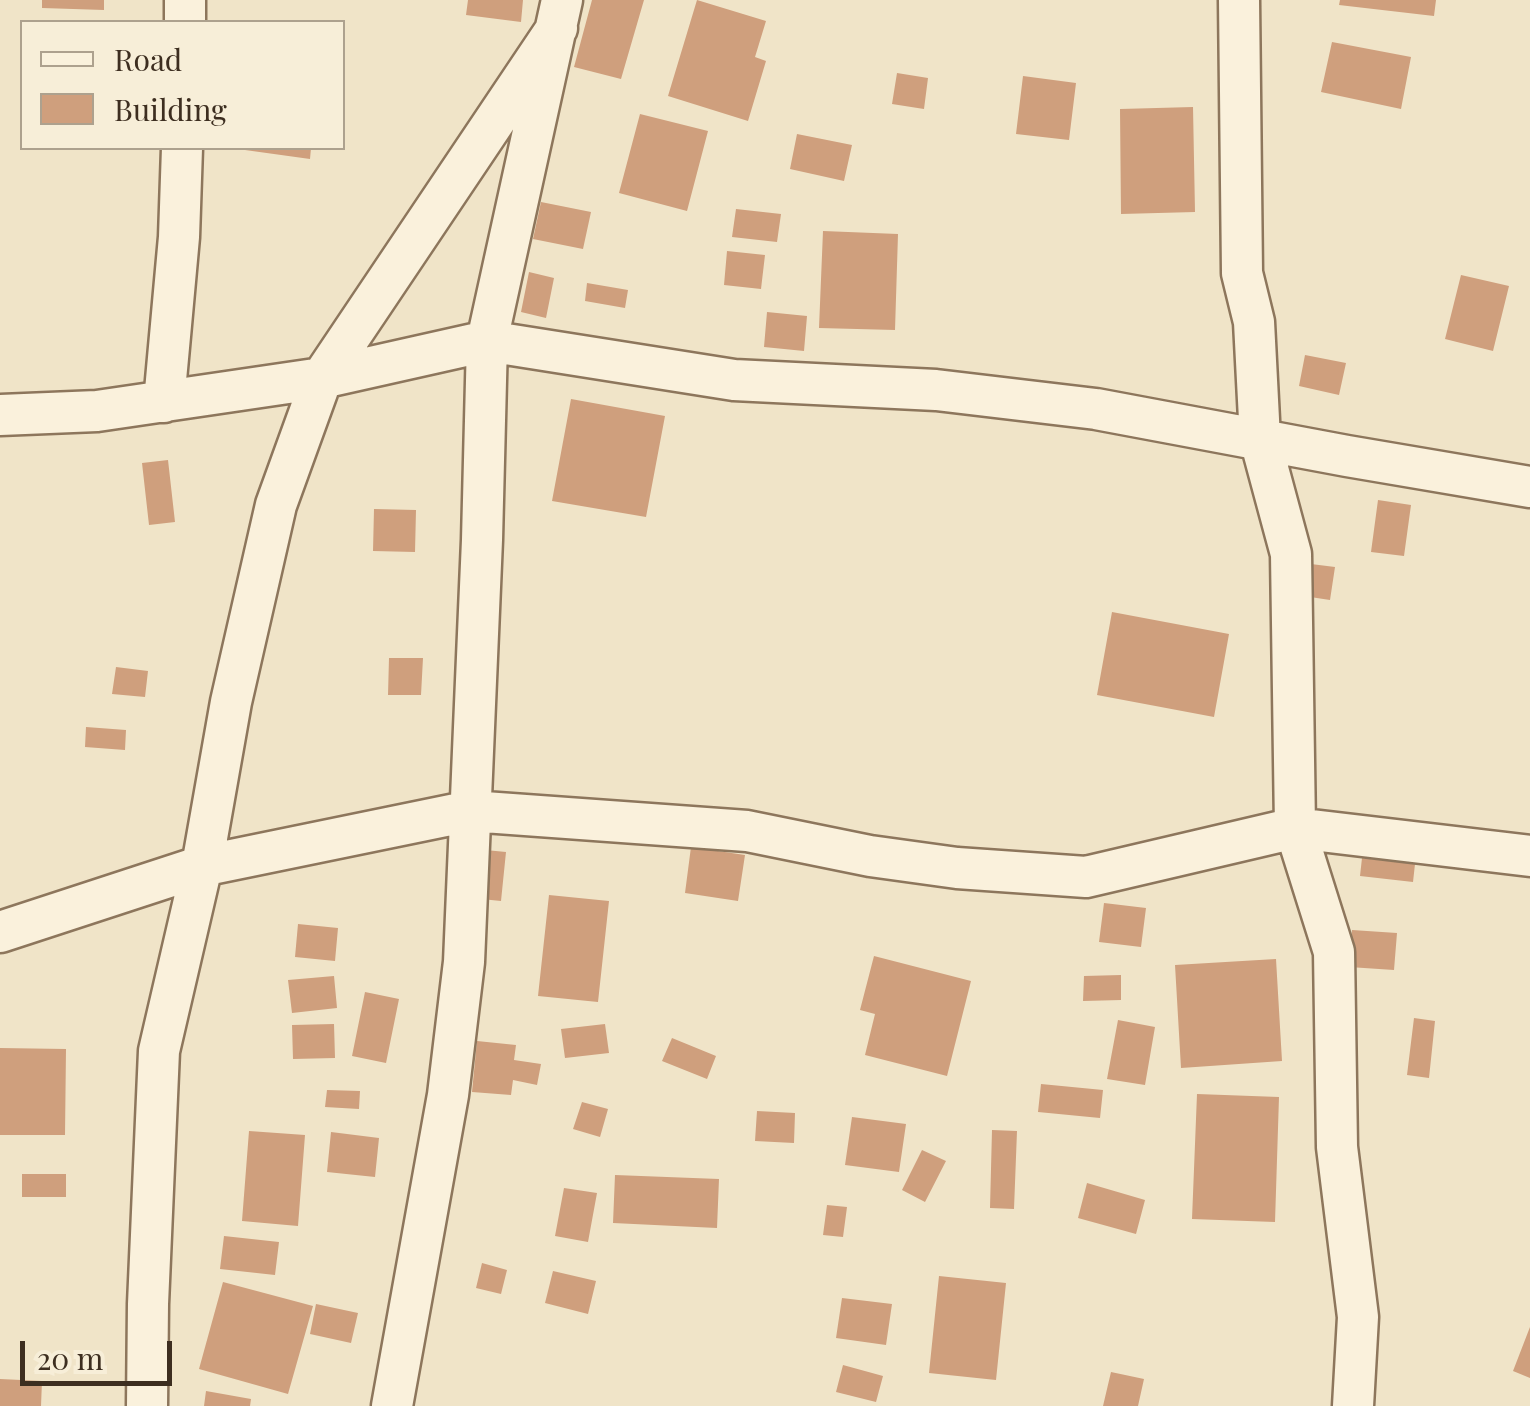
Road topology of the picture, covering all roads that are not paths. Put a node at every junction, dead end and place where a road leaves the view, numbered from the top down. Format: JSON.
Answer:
{"nodes":[{"id":1,"x":1240,"y":0,"type":"edge"},
{"id":2,"x":559,"y":14,"type":"edge"},
{"id":3,"x":182,"y":150,"type":"edge"},
{"id":4,"x":486,"y":341,"type":"junction"},
{"id":5,"x":322,"y":378,"type":"junction"},
{"id":6,"x":164,"y":402,"type":"junction"},
{"id":7,"x":0,"y":415,"type":"edge"},
{"id":8,"x":1260,"y":440,"type":"junction"},
{"id":9,"x":1530,"y":487,"type":"edge"},
{"id":10,"x":470,"y":811,"type":"junction"},
{"id":11,"x":1295,"y":828,"type":"junction"},
{"id":12,"x":1530,"y":856,"type":"edge"},
{"id":13,"x":202,"y":866,"type":"junction"},
{"id":14,"x":0,"y":932,"type":"edge"},
{"id":15,"x":147,"y":1406,"type":"edge"},
{"id":16,"x":392,"y":1406,"type":"edge"},
{"id":17,"x":1353,"y":1406,"type":"edge"}],
"edges":[{"from":1,"to":8,"type":"street"},
{"from":2,"to":4,"type":"street"},
{"from":2,"to":5,"type":"street"},
{"from":3,"to":6,"type":"street"},
{"from":4,"to":5,"type":"street"},
{"from":4,"to":8,"type":"street"},
{"from":4,"to":10,"type":"street"},
{"from":5,"to":6,"type":"street"},
{"from":5,"to":13,"type":"street"},
{"from":6,"to":7,"type":"street"},
{"from":8,"to":9,"type":"street"},
{"from":8,"to":11,"type":"street"},
{"from":10,"to":11,"type":"street"},
{"from":10,"to":13,"type":"street"},
{"from":10,"to":16,"type":"street"},
{"from":11,"to":12,"type":"street"},
{"from":11,"to":17,"type":"street"},
{"from":13,"to":14,"type":"street"},
{"from":13,"to":15,"type":"street"}]}
